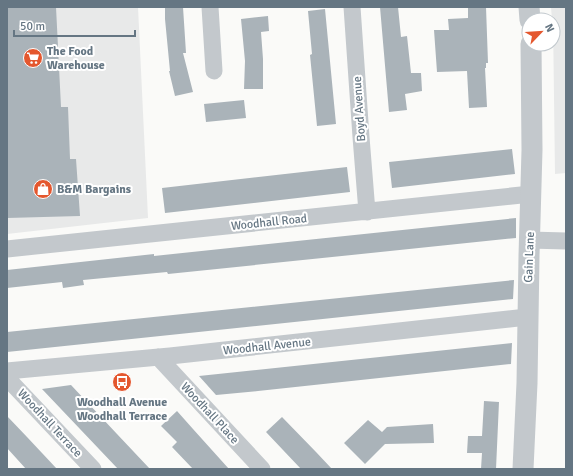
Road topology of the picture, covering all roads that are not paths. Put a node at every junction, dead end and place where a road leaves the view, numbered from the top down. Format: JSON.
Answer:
{"nodes":[{"id":1,"x":210,"y":7,"type":"edge"},
{"id":2,"x":352,"y":7,"type":"edge"},
{"id":3,"x":531,"y":52,"type":"edge"},
{"id":4,"x":214,"y":71,"type":"dead end"},
{"id":5,"x":531,"y":194,"type":"junction"},
{"id":6,"x":367,"y":212,"type":"junction"},
{"id":7,"x":530,"y":240,"type":"junction"},
{"id":8,"x":566,"y":241,"type":"edge"},
{"id":9,"x":7,"y":249,"type":"edge"},
{"id":10,"x":527,"y":317,"type":"junction"},
{"id":11,"x":158,"y":357,"type":"junction"},
{"id":12,"x":7,"y":371,"type":"edge"},
{"id":13,"x":7,"y":378,"type":"edge"},
{"id":14,"x":93,"y":469,"type":"edge"},
{"id":15,"x":262,"y":469,"type":"edge"},
{"id":16,"x":523,"y":469,"type":"edge"}],
"edges":[{"from":1,"to":4,"type":"street"},
{"from":2,"to":6,"type":"street","name":"Boyd Avenue"},
{"from":3,"to":5,"type":"street","name":"Gain Lane"},
{"from":5,"to":6,"type":"street","name":"Woodhall Road"},
{"from":5,"to":7,"type":"street","name":"Gain Lane"},
{"from":6,"to":9,"type":"street","name":"Woodhall Road"},
{"from":7,"to":8,"type":"street"},
{"from":7,"to":10,"type":"street","name":"Gain Lane"},
{"from":10,"to":11,"type":"street","name":"Woodhall Avenue"},
{"from":10,"to":16,"type":"street","name":"Gain Lane"},
{"from":11,"to":12,"type":"street","name":"Woodhall Avenue"},
{"from":11,"to":15,"type":"street","name":"Woodhall Place"},
{"from":13,"to":14,"type":"street","name":"Woodhall Terrace"}]}
